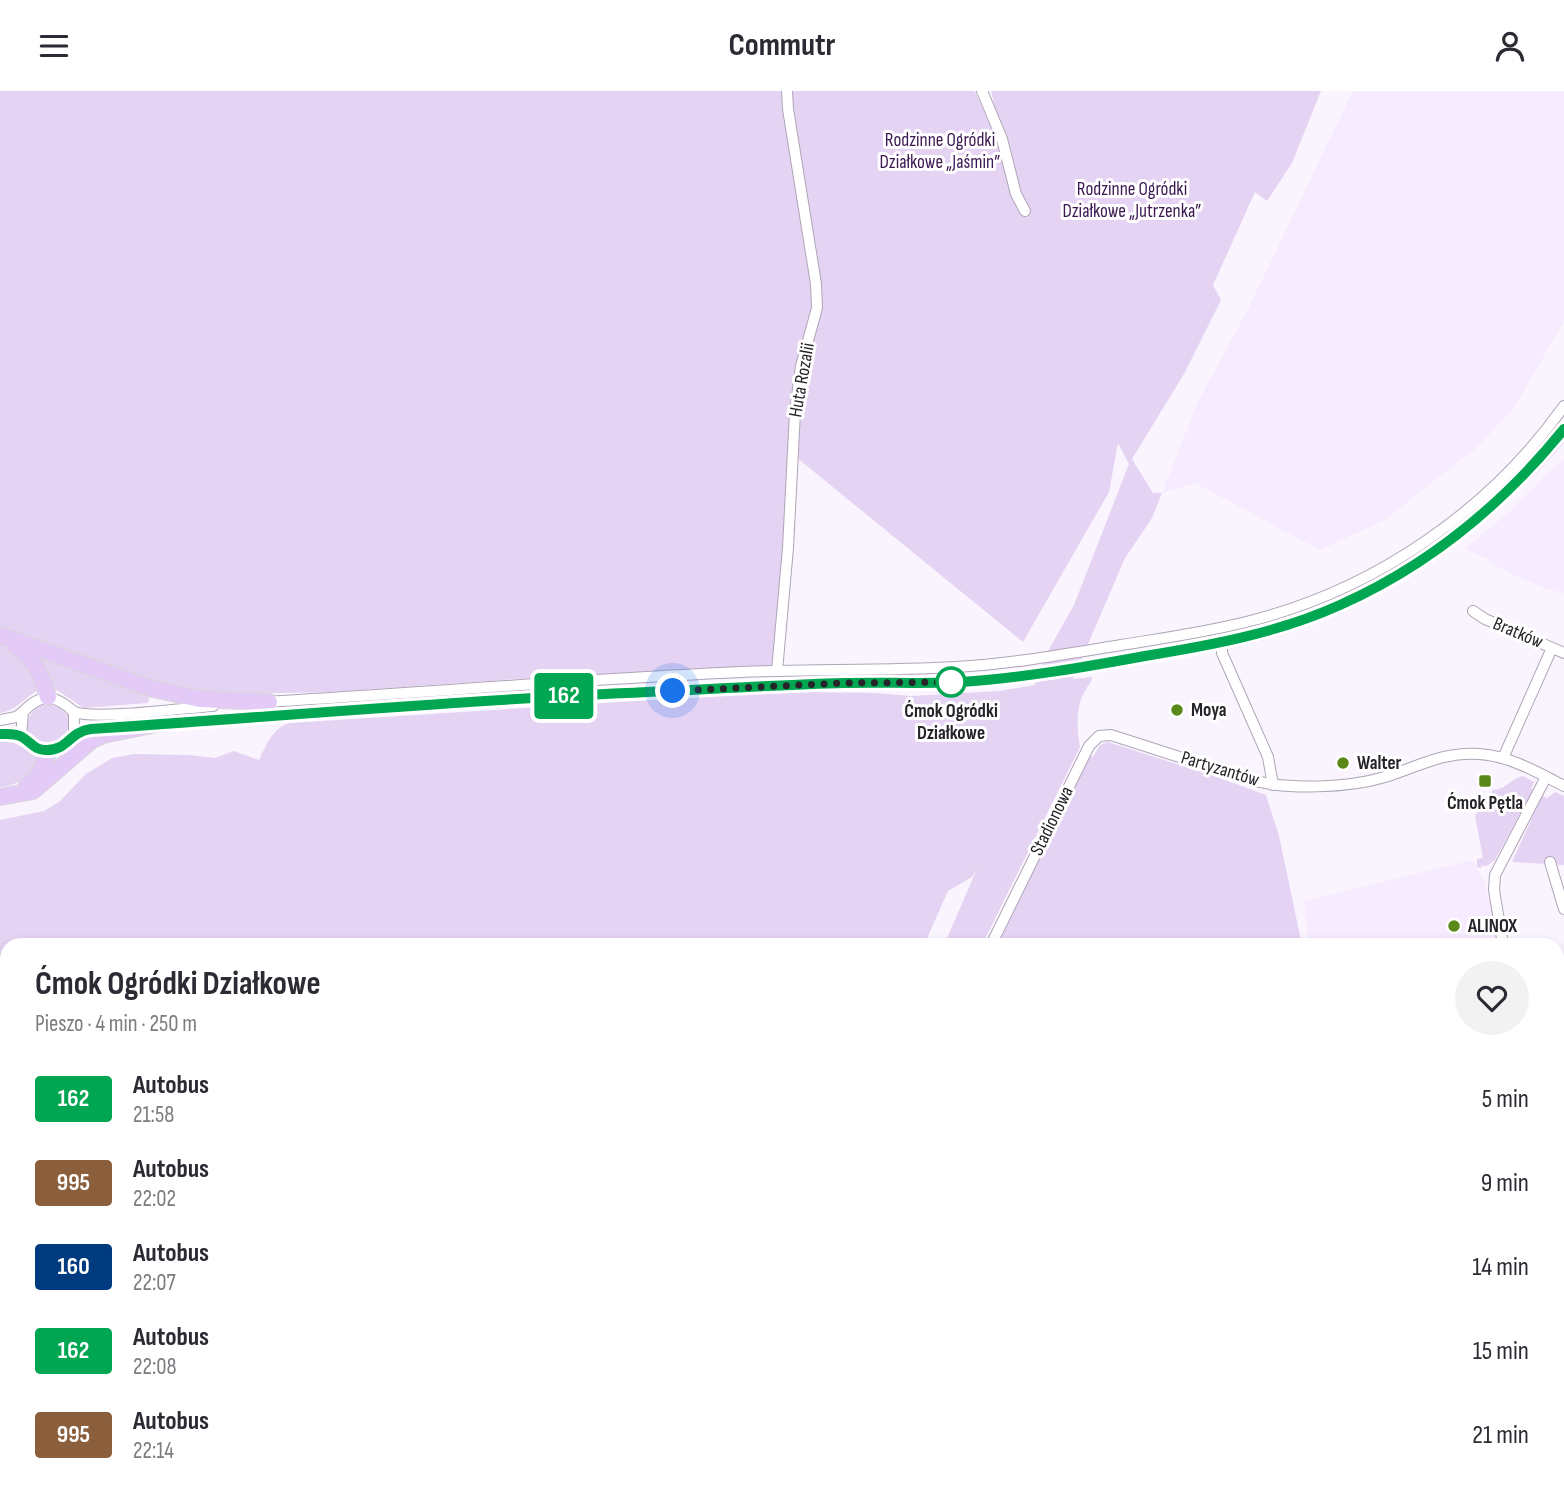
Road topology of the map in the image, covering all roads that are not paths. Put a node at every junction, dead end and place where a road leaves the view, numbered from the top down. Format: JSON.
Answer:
{"nodes":[{"id":1,"x":787,"y":91,"type":"edge"},
{"id":2,"x":982,"y":91,"type":"edge"},
{"id":3,"x":1025,"y":212,"type":"dead end"},
{"id":4,"x":1564,"y":406,"type":"edge"},
{"id":5,"x":1564,"y":429,"type":"edge"},
{"id":6,"x":1473,"y":611,"type":"dead end"},
{"id":7,"x":0,"y":636,"type":"edge"},
{"id":8,"x":1222,"y":643,"type":"junction"},
{"id":9,"x":1552,"y":648,"type":"junction"},
{"id":10,"x":1564,"y":653,"type":"edge"},
{"id":11,"x":778,"y":671,"type":"junction"},
{"id":12,"x":48,"y":698,"type":"junction"},
{"id":13,"x":269,"y":702,"type":"junction"},
{"id":14,"x":23,"y":712,"type":"junction"},
{"id":15,"x":74,"y":712,"type":"junction"},
{"id":16,"x":0,"y":720,"type":"edge"},
{"id":17,"x":157,"y":724,"type":"junction"},
{"id":18,"x":0,"y":734,"type":"edge"},
{"id":19,"x":74,"y":734,"type":"junction"},
{"id":20,"x":21,"y":736,"type":"junction"},
{"id":21,"x":1138,"y":743,"type":"joint"},
{"id":22,"x":50,"y":750,"type":"junction"},
{"id":23,"x":1503,"y":758,"type":"junction"},
{"id":24,"x":1546,"y":778,"type":"junction"},
{"id":25,"x":1273,"y":785,"type":"junction"},
{"id":26,"x":1564,"y":786,"type":"edge"},
{"id":27,"x":8,"y":795,"type":"edge"},
{"id":28,"x":1550,"y":862,"type":"dead end"},
{"id":29,"x":1564,"y":909,"type":"edge"},
{"id":30,"x":994,"y":938,"type":"edge"},
{"id":31,"x":1502,"y":938,"type":"edge"}],
"edges":[{"from":1,"to":11,"type":"street","name":"Huta Rozalii"},
{"from":2,"to":3,"type":"street"},
{"from":4,"to":11,"type":"street"},
{"from":5,"to":8,"type":"street"},
{"from":6,"to":9,"type":"street","name":"Bratków"},
{"from":7,"to":12,"type":"highway"},
{"from":7,"to":13,"type":"highway"},
{"from":8,"to":17,"type":"street"},
{"from":8,"to":25,"type":"street"},
{"from":9,"to":10,"type":"street","name":"Bratków"},
{"from":9,"to":23,"type":"street"},
{"from":11,"to":13,"type":"street"},
{"from":12,"to":14,"type":"street"},
{"from":12,"to":15,"type":"street"},
{"from":13,"to":15,"type":"street"},
{"from":14,"to":16,"type":"street"},
{"from":14,"to":20,"type":"street"},
{"from":15,"to":19,"type":"street"},
{"from":17,"to":19,"type":"street"},
{"from":17,"to":27,"type":"highway"},
{"from":18,"to":20,"type":"street"},
{"from":19,"to":22,"type":"street"},
{"from":20,"to":22,"type":"street"},
{"from":21,"to":25,"type":"street","name":"Partyzantów"},
{"from":21,"to":30,"type":"street","name":"Stadionowa"},
{"from":22,"to":27,"type":"highway"},
{"from":23,"to":24,"type":"street","name":"Partyzantów"},
{"from":23,"to":25,"type":"street","name":"Partyzantów"},
{"from":24,"to":26,"type":"street","name":"Partyzantów"},
{"from":24,"to":31,"type":"street"},
{"from":28,"to":29,"type":"street"}]}
